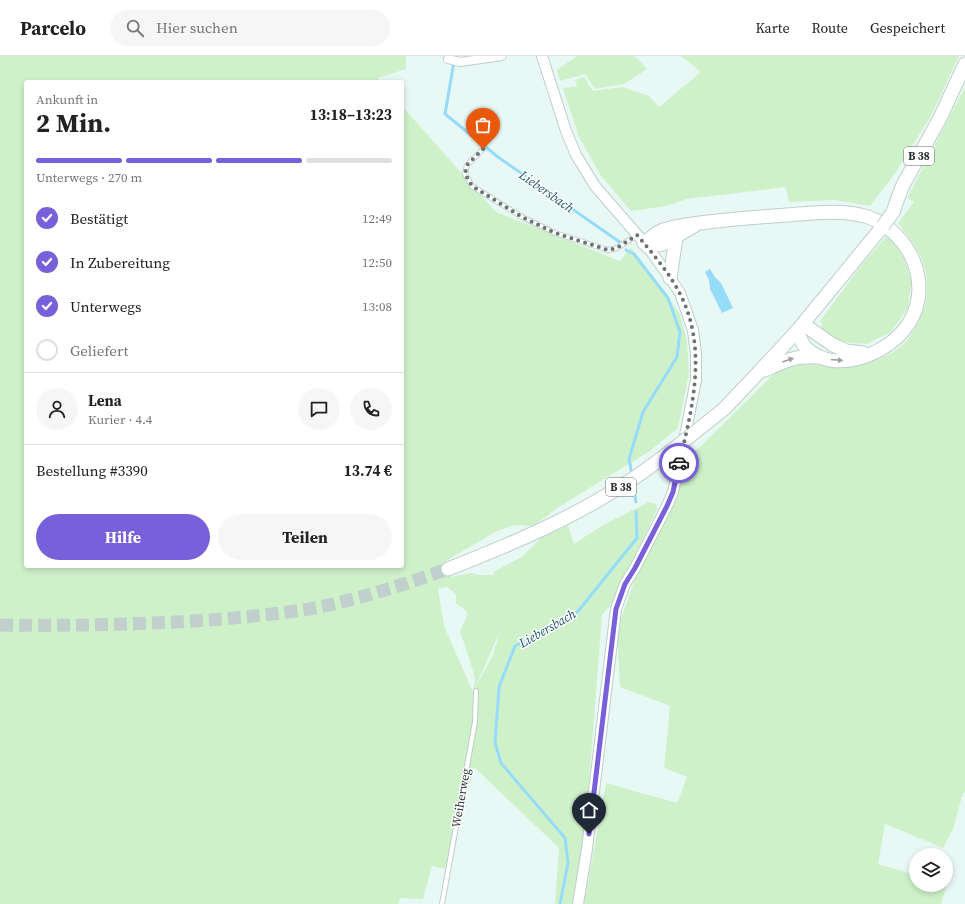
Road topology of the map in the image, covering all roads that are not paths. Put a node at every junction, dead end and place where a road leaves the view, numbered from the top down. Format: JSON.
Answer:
{"nodes":[{"id":1,"x":502,"y":56,"type":"edge"},
{"id":2,"x":542,"y":56,"type":"edge"},
{"id":3,"x":448,"y":58,"type":"edge"},
{"id":4,"x":965,"y":64,"type":"edge"},
{"id":5,"x":483,"y":149,"type":"dead end"},
{"id":6,"x":702,"y":223,"type":"junction"},
{"id":7,"x":676,"y":238,"type":"junction"},
{"id":8,"x":643,"y":241,"type":"junction"},
{"id":9,"x":670,"y":278,"type":"junction"},
{"id":10,"x":800,"y":328,"type":"junction"},
{"id":11,"x":870,"y":354,"type":"junction"},
{"id":12,"x":819,"y":357,"type":"junction"},
{"id":13,"x":759,"y":372,"type":"junction"},
{"id":14,"x":448,"y":569,"type":"tunnel mouth"},
{"id":15,"x":476,"y":691,"type":"dead end"},
{"id":16,"x":442,"y":904,"type":"edge"},
{"id":17,"x":578,"y":904,"type":"edge"}],
"edges":[{"from":1,"to":3,"type":"street"},
{"from":2,"to":8,"type":"street"},
{"from":4,"to":10,"type":"main road","number":"B 38","bridge":true},
{"from":5,"to":8,"type":"lane"},
{"from":6,"to":7,"type":"main road"},
{"from":6,"to":8,"type":"main road"},
{"from":6,"to":11,"type":"main road"},
{"from":7,"to":8,"type":"main road"},
{"from":7,"to":9,"type":"main road"},
{"from":8,"to":9,"type":"street"},
{"from":9,"to":17,"type":"street"},
{"from":10,"to":11,"type":"main road"},
{"from":10,"to":12,"type":"main road"},
{"from":10,"to":13,"type":"main road","number":"B 38"},
{"from":12,"to":11,"type":"main road","one_way":true},
{"from":13,"to":12,"type":"main road","one_way":true},
{"from":13,"to":14,"type":"main road","number":"B 38","bridge":true},
{"from":15,"to":16,"type":"lane","name":"Weiherweg"}]}
